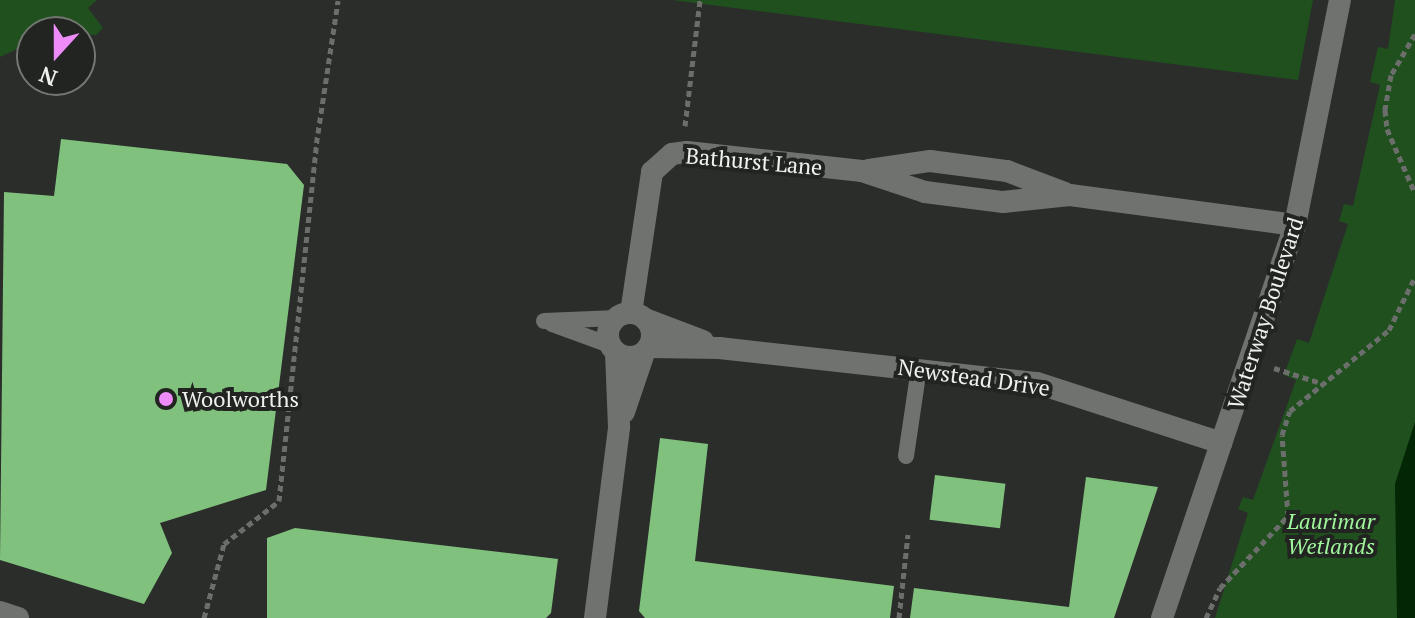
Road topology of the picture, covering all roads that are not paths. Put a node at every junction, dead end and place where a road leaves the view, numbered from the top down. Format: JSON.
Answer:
{"nodes":[{"id":1,"x":1340,"y":0,"type":"edge"},
{"id":2,"x":862,"y":171,"type":"junction"},
{"id":3,"x":1070,"y":195,"type":"junction"},
{"id":4,"x":1295,"y":225,"type":"junction"},
{"id":5,"x":631,"y":317,"type":"junction"},
{"id":6,"x":613,"y":348,"type":"junction"},
{"id":7,"x":719,"y":348,"type":"junction"},
{"id":8,"x":646,"y":350,"type":"junction"},
{"id":9,"x":919,"y":368,"type":"junction"},
{"id":10,"x":619,"y":427,"type":"junction"},
{"id":11,"x":1222,"y":443,"type":"junction"},
{"id":12,"x":906,"y":456,"type":"dead end"},
{"id":13,"x":0,"y":612,"type":"edge"},
{"id":14,"x":598,"y":614,"type":"edge"},
{"id":15,"x":18,"y":618,"type":"edge"},
{"id":16,"x":1162,"y":618,"type":"edge"}],
"edges":[{"from":1,"to":4,"type":"street","name":"Waterway Boulevard"},
{"from":2,"to":3,"type":"street","name":"Bathurst Lane"},
{"from":2,"to":3,"type":"street","name":"Bathurst Lane"},
{"from":2,"to":5,"type":"street","name":"Bathurst Lane"},
{"from":3,"to":4,"type":"street","name":"Bathurst Lane"},
{"from":4,"to":11,"type":"street","name":"Waterway Boulevard"},
{"from":5,"to":6,"type":"street"},
{"from":5,"to":6,"type":"lane"},
{"from":5,"to":7,"type":"street","name":"Newstead Drive"},
{"from":5,"to":8,"type":"street"},
{"from":6,"to":8,"type":"street"},
{"from":6,"to":10,"type":"street"},
{"from":7,"to":8,"type":"street","name":"Newstead Drive"},
{"from":7,"to":9,"type":"street","name":"Newstead Drive"},
{"from":8,"to":10,"type":"street"},
{"from":9,"to":11,"type":"street","name":"Newstead Drive"},
{"from":9,"to":12,"type":"lane"},
{"from":10,"to":14,"type":"street"},
{"from":11,"to":16,"type":"street","name":"Waterway Boulevard"},
{"from":13,"to":15,"type":"street"}]}
